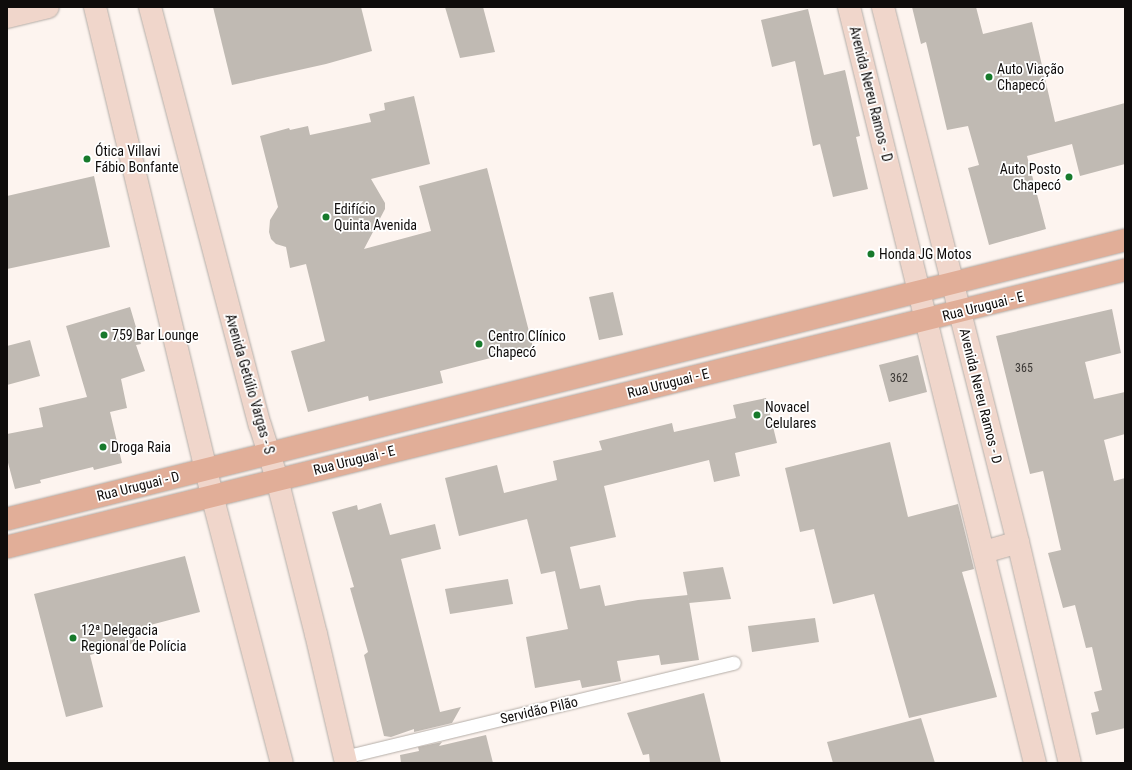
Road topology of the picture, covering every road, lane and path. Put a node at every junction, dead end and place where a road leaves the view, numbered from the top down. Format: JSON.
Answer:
{"nodes":[{"id":1,"x":48,"y":7,"type":"edge"},
{"id":2,"x":95,"y":7,"type":"edge"},
{"id":3,"x":150,"y":7,"type":"edge"},
{"id":4,"x":849,"y":7,"type":"edge"},
{"id":5,"x":883,"y":7,"type":"edge"},
{"id":6,"x":7,"y":17,"type":"edge"},
{"id":7,"x":1125,"y":240,"type":"edge"},
{"id":8,"x":1125,"y":270,"type":"edge"},
{"id":9,"x":953,"y":283,"type":"junction"},
{"id":10,"x":920,"y":292,"type":"junction"},
{"id":11,"x":960,"y":311,"type":"junction"},
{"id":12,"x":926,"y":320,"type":"junction"},
{"id":13,"x":269,"y":454,"type":"junction"},
{"id":14,"x":205,"y":469,"type":"junction"},
{"id":15,"x":277,"y":480,"type":"junction"},
{"id":16,"x":212,"y":495,"type":"junction"},
{"id":17,"x":7,"y":519,"type":"edge"},
{"id":18,"x":1018,"y":542,"type":"junction"},
{"id":19,"x":7,"y":547,"type":"edge"},
{"id":20,"x":984,"y":552,"type":"junction"},
{"id":21,"x":734,"y":663,"type":"dead end"},
{"id":22,"x":345,"y":760,"type":"edge"},
{"id":23,"x":282,"y":763,"type":"edge"},
{"id":24,"x":1035,"y":763,"type":"edge"},
{"id":25,"x":1070,"y":763,"type":"edge"}],
"edges":[{"from":1,"to":6,"type":"street"},
{"from":2,"to":14,"type":"street"},
{"from":3,"to":13,"type":"street","name":"Avenida Getúlio Vargas - S"},
{"from":4,"to":10,"type":"street","name":"Avenida Nereu Ramos - D"},
{"from":5,"to":9,"type":"street","name":"Avenida Nereu Ramos - D"},
{"from":7,"to":9,"type":"main road","name":"Rua Uruguai - E"},
{"from":8,"to":11,"type":"main road","name":"Rua Uruguai - E"},
{"from":9,"to":10,"type":"main road","name":"Rua Uruguai - E"},
{"from":9,"to":11,"type":"street","name":"Avenida Nereu Ramos - D"},
{"from":10,"to":12,"type":"street","name":"Avenida Nereu Ramos - D"},
{"from":10,"to":13,"type":"main road","name":"Rua Uruguai - E"},
{"from":11,"to":12,"type":"main road","name":"Rua Uruguai - E"},
{"from":11,"to":18,"type":"street","name":"Avenida Nereu Ramos - D"},
{"from":12,"to":15,"type":"main road","name":"Rua Uruguai - E"},
{"from":12,"to":20,"type":"street","name":"Avenida Nereu Ramos - D"},
{"from":13,"to":14,"type":"main road","name":"Rua Uruguai - D"},
{"from":13,"to":15,"type":"street","name":"Avenida Getúlio Vargas - S"},
{"from":14,"to":16,"type":"street"},
{"from":14,"to":17,"type":"main road","name":"Rua Uruguai - D"},
{"from":15,"to":16,"type":"main road","name":"Rua Uruguai - E"},
{"from":15,"to":22,"type":"street","name":"Avenida Getúlio Vargas - S"},
{"from":16,"to":19,"type":"main road","name":"Rua Uruguai - D"},
{"from":16,"to":23,"type":"street"},
{"from":18,"to":20,"type":"street"},
{"from":18,"to":25,"type":"street","name":"Avenida Nereu Ramos - D"},
{"from":20,"to":24,"type":"street","name":"Avenida Nereu Ramos - D"},
{"from":21,"to":22,"type":"lane","name":"Servidão Pilão"}]}
